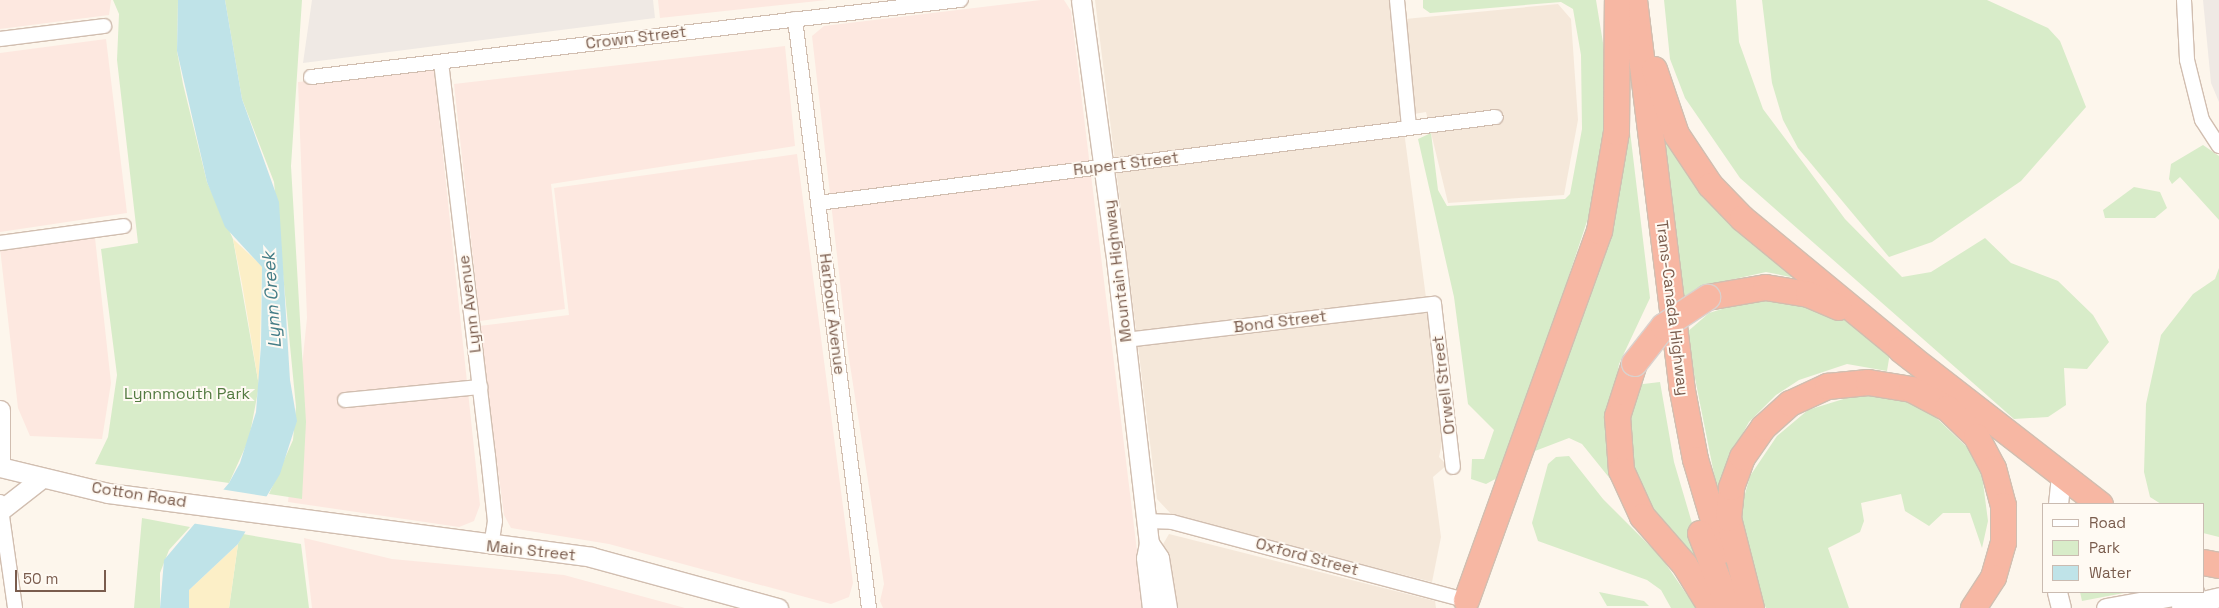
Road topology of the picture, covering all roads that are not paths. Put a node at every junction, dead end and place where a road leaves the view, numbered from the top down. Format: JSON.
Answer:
{"nodes":[{"id":1,"x":960,"y":0,"type":"edge"},
{"id":2,"x":1081,"y":0,"type":"edge"},
{"id":3,"x":1397,"y":0,"type":"edge"},
{"id":4,"x":1618,"y":0,"type":"edge"},
{"id":5,"x":1636,"y":0,"type":"edge"},
{"id":6,"x":2184,"y":0,"type":"edge"},
{"id":7,"x":795,"y":20,"type":"junction"},
{"id":8,"x":104,"y":26,"type":"dead end"},
{"id":9,"x":0,"y":39,"type":"edge"},
{"id":10,"x":441,"y":62,"type":"junction"},
{"id":11,"x":312,"y":77,"type":"dead end"},
{"id":12,"x":1496,"y":117,"type":"dead end"},
{"id":13,"x":1409,"y":126,"type":"junction"},
{"id":14,"x":2219,"y":146,"type":"edge"},
{"id":15,"x":1105,"y":167,"type":"junction"},
{"id":16,"x":818,"y":203,"type":"junction"},
{"id":17,"x":124,"y":226,"type":"dead end"},
{"id":18,"x":0,"y":243,"type":"edge"},
{"id":19,"x":1434,"y":304,"type":"joint"},
{"id":20,"x":1126,"y":340,"type":"junction"},
{"id":21,"x":1913,"y":359,"type":"junction"},
{"id":22,"x":480,"y":387,"type":"junction"},
{"id":23,"x":345,"y":400,"type":"dead end"},
{"id":24,"x":0,"y":410,"type":"edge"},
{"id":25,"x":1454,"y":467,"type":"dead end"},
{"id":26,"x":0,"y":468,"type":"edge"},
{"id":27,"x":2061,"y":474,"type":"junction"},
{"id":28,"x":42,"y":478,"type":"junction"},
{"id":29,"x":2058,"y":503,"type":"edge"},
{"id":30,"x":2099,"y":503,"type":"edge"},
{"id":31,"x":1,"y":506,"type":"edge"},
{"id":32,"x":278,"y":517,"type":"joint"},
{"id":33,"x":1146,"y":521,"type":"junction"},
{"id":34,"x":1149,"y":543,"type":"junction"},
{"id":35,"x":491,"y":547,"type":"junction"},
{"id":36,"x":2204,"y":562,"type":"edge"},
{"id":37,"x":2219,"y":565,"type":"edge"},
{"id":38,"x":2219,"y":586,"type":"edge"},
{"id":39,"x":2204,"y":590,"type":"edge"},
{"id":40,"x":2057,"y":593,"type":"edge"},
{"id":41,"x":2189,"y":593,"type":"edge"},
{"id":42,"x":2219,"y":597,"type":"edge"},
{"id":43,"x":1464,"y":604,"type":"edge"},
{"id":44,"x":15,"y":608,"type":"edge"},
{"id":45,"x":778,"y":608,"type":"edge"},
{"id":46,"x":869,"y":608,"type":"edge"},
{"id":47,"x":1152,"y":608,"type":"edge"},
{"id":48,"x":1167,"y":608,"type":"edge"},
{"id":49,"x":1711,"y":608,"type":"edge"},
{"id":50,"x":1729,"y":608,"type":"edge"},
{"id":51,"x":1745,"y":608,"type":"edge"},
{"id":52,"x":1751,"y":608,"type":"edge"},
{"id":53,"x":1973,"y":608,"type":"edge"},
{"id":54,"x":2061,"y":608,"type":"edge"},
{"id":55,"x":2106,"y":608,"type":"edge"},
{"id":56,"x":2172,"y":608,"type":"edge"}],
"edges":[{"from":1,"to":7,"type":"street","name":"Crown Street"},
{"from":2,"to":15,"type":"main road","name":"Mountain Highway"},
{"from":3,"to":13,"type":"street"},
{"from":4,"to":43,"type":"highway"},
{"from":4,"to":50,"type":"highway","name":"Trans-Canada Highway"},
{"from":5,"to":21,"type":"highway"},
{"from":5,"to":51,"type":"highway","name":"Trans-Canada Highway"},
{"from":6,"to":14,"type":"street"},
{"from":7,"to":10,"type":"street","name":"Crown Street"},
{"from":7,"to":16,"type":"street","name":"Harbour Avenue"},
{"from":8,"to":9,"type":"street"},
{"from":10,"to":11,"type":"street","name":"Crown Street"},
{"from":10,"to":22,"type":"street","name":"Lynn Avenue"},
{"from":12,"to":13,"type":"street","name":"Rupert Street"},
{"from":13,"to":15,"type":"street","name":"Rupert Street"},
{"from":15,"to":16,"type":"street","name":"Rupert Street"},
{"from":15,"to":20,"type":"main road","name":"Mountain Highway"},
{"from":16,"to":46,"type":"street","name":"Harbour Avenue"},
{"from":17,"to":18,"type":"street"},
{"from":19,"to":20,"type":"street","name":"Bond Street"},
{"from":19,"to":25,"type":"street","name":"Orwell Street"},
{"from":20,"to":33,"type":"main road","name":"Mountain Highway"},
{"from":21,"to":27,"type":"highway"},
{"from":21,"to":49,"type":"highway","bridge":true},
{"from":22,"to":23,"type":"street"},
{"from":22,"to":35,"type":"street","name":"Lynn Avenue"},
{"from":24,"to":26,"type":"main road"},
{"from":26,"to":28,"type":"main road","name":"Cotton Road"},
{"from":27,"to":29,"type":"main road"},
{"from":27,"to":30,"type":"highway"},
{"from":28,"to":31,"type":"main road"},
{"from":28,"to":32,"type":"main road","name":"Cotton Road"},
{"from":31,"to":44,"type":"street"},
{"from":32,"to":35,"type":"main road","name":"Main Street"},
{"from":33,"to":34,"type":"main road","name":"Mountain Highway"},
{"from":33,"to":43,"type":"street","name":"Oxford Street"},
{"from":34,"to":47,"type":"main road","name":"Mountain Highway"},
{"from":34,"to":48,"type":"main road","name":"Mountain Highway"},
{"from":35,"to":45,"type":"main road","name":"Main Street"},
{"from":36,"to":37,"type":"highway"},
{"from":38,"to":39,"type":"main road"},
{"from":40,"to":54,"type":"main road"},
{"from":41,"to":55,"type":"main road"},
{"from":42,"to":56,"type":"main road"},
{"from":52,"to":53,"type":"highway"}]}
